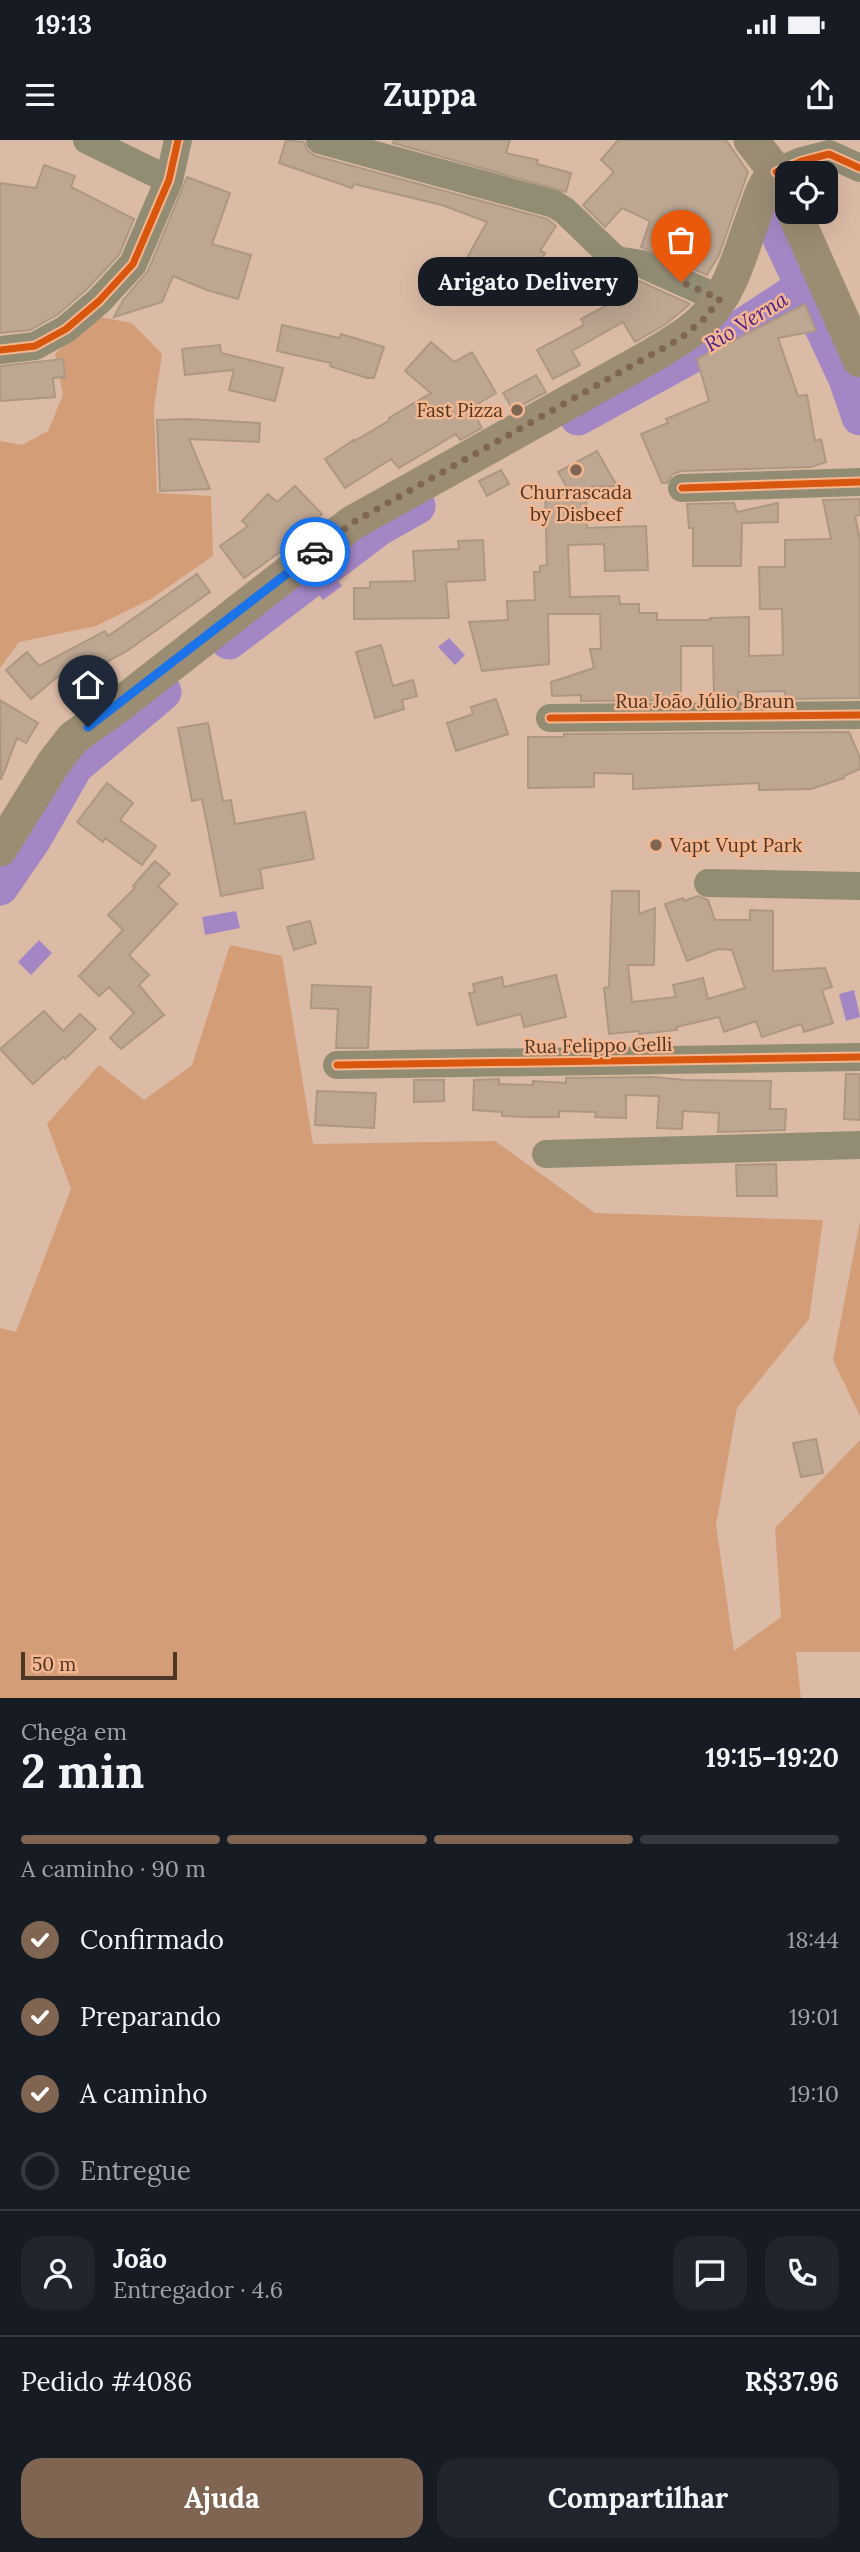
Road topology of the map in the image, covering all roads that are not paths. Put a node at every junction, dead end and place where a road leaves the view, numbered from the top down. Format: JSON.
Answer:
{"nodes":[{"id":1,"x":87,"y":140,"type":"edge"},
{"id":2,"x":178,"y":140,"type":"edge"},
{"id":3,"x":320,"y":140,"type":"edge"},
{"id":4,"x":751,"y":140,"type":"edge"},
{"id":5,"x":833,"y":147,"type":"edge"},
{"id":6,"x":802,"y":161,"type":"edge"},
{"id":7,"x":860,"y":168,"type":"edge"},
{"id":8,"x":775,"y":174,"type":"edge"},
{"id":9,"x":169,"y":180,"type":"junction"},
{"id":10,"x":775,"y":185,"type":"edge"},
{"id":11,"x":800,"y":224,"type":"edge"},
{"id":12,"x":720,"y":299,"type":"junction"},
{"id":13,"x":858,"y":345,"type":"edge"},
{"id":14,"x":0,"y":349,"type":"edge"},
{"id":15,"x":860,"y":482,"type":"edge"},
{"id":16,"x":682,"y":488,"type":"dead end"},
{"id":17,"x":860,"y":715,"type":"edge"},
{"id":18,"x":550,"y":718,"type":"dead end"},
{"id":19,"x":0,"y":849,"type":"edge"},
{"id":20,"x":708,"y":883,"type":"dead end"},
{"id":21,"x":860,"y":886,"type":"edge"},
{"id":22,"x":860,"y":1057,"type":"edge"},
{"id":23,"x":337,"y":1065,"type":"dead end"},
{"id":24,"x":860,"y":1145,"type":"edge"},
{"id":25,"x":546,"y":1154,"type":"dead end"}],
"edges":[{"from":1,"to":9,"type":"street"},
{"from":2,"to":9,"type":"street"},
{"from":3,"to":12,"type":"street"},
{"from":4,"to":8,"type":"main road"},
{"from":5,"to":6,"type":"street"},
{"from":5,"to":7,"type":"street"},
{"from":9,"to":14,"type":"street"},
{"from":10,"to":12,"type":"main road"},
{"from":11,"to":13,"type":"main road"},
{"from":12,"to":19,"type":"main road"},
{"from":15,"to":16,"type":"street"},
{"from":17,"to":18,"type":"street","name":"Rua João Júlio Braun"},
{"from":20,"to":21,"type":"street"},
{"from":22,"to":23,"type":"street","name":"Rua Felippo Gelli"},
{"from":24,"to":25,"type":"street"}]}
